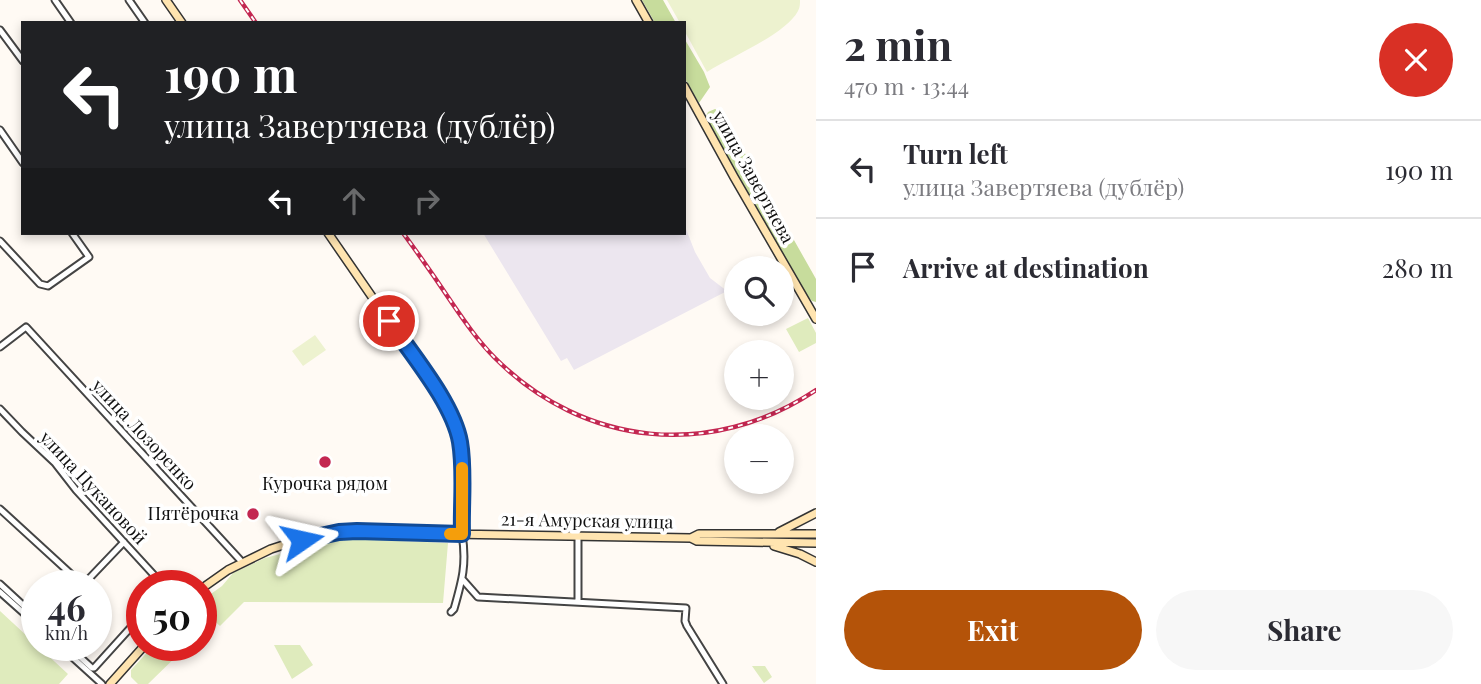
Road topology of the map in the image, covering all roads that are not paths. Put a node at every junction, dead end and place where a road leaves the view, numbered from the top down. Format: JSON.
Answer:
{"nodes":[{"id":1,"x":55,"y":0,"type":"edge"},
{"id":2,"x":129,"y":0,"type":"edge"},
{"id":3,"x":166,"y":0,"type":"edge"},
{"id":4,"x":636,"y":0,"type":"edge"},
{"id":5,"x":70,"y":21,"type":"edge"},
{"id":6,"x":144,"y":21,"type":"edge"},
{"id":7,"x":182,"y":21,"type":"edge"},
{"id":8,"x":648,"y":21,"type":"edge"},
{"id":9,"x":0,"y":30,"type":"edge"},
{"id":10,"x":21,"y":58,"type":"edge"},
{"id":11,"x":686,"y":90,"type":"edge"},
{"id":12,"x":0,"y":130,"type":"edge"},
{"id":13,"x":21,"y":160,"type":"edge"},
{"id":14,"x":73,"y":235,"type":"edge"},
{"id":15,"x":329,"y":235,"type":"edge"},
{"id":16,"x":0,"y":241,"type":"edge"},
{"id":17,"x":816,"y":319,"type":"edge"},
{"id":18,"x":0,"y":346,"type":"edge"},
{"id":19,"x":0,"y":409,"type":"edge"},
{"id":20,"x":6,"y":415,"type":"junction"},
{"id":21,"x":0,"y":420,"type":"edge"},
{"id":22,"x":0,"y":509,"type":"edge"},
{"id":23,"x":816,"y":513,"type":"edge"},
{"id":24,"x":462,"y":534,"type":"junction"},
{"id":25,"x":816,"y":534,"type":"edge"},
{"id":26,"x":578,"y":537,"type":"junction"},
{"id":27,"x":772,"y":538,"type":"junction"},
{"id":28,"x":124,"y":542,"type":"junction"},
{"id":29,"x":816,"y":543,"type":"edge"},
{"id":30,"x":242,"y":562,"type":"junction"},
{"id":31,"x":816,"y":562,"type":"edge"},
{"id":32,"x":149,"y":570,"type":"edge"},
{"id":33,"x":217,"y":577,"type":"edge"},
{"id":34,"x":463,"y":580,"type":"junction"},
{"id":35,"x":0,"y":584,"type":"edge"},
{"id":36,"x":0,"y":592,"type":"edge"},
{"id":37,"x":578,"y":602,"type":"junction"},
{"id":38,"x":21,"y":603,"type":"edge"},
{"id":39,"x":21,"y":611,"type":"edge"},
{"id":40,"x":451,"y":612,"type":"dead end"},
{"id":41,"x":126,"y":633,"type":"edge"},
{"id":42,"x":112,"y":648,"type":"edge"},
{"id":43,"x":77,"y":661,"type":"edge"},
{"id":44,"x":84,"y":661,"type":"edge"},
{"id":45,"x":100,"y":661,"type":"edge"},
{"id":46,"x":131,"y":661,"type":"edge"},
{"id":47,"x":102,"y":684,"type":"edge"},
{"id":48,"x":110,"y":684,"type":"edge"},
{"id":49,"x":723,"y":684,"type":"edge"}],
"edges":[{"from":1,"to":5,"type":"street"},
{"from":2,"to":6,"type":"street"},
{"from":3,"to":7,"type":"main road"},
{"from":4,"to":8,"type":"main road"},
{"from":9,"to":10,"type":"street"},
{"from":11,"to":17,"type":"main road","name":"улица Завертяева"},
{"from":12,"to":13,"type":"street"},
{"from":14,"to":16,"type":"street"},
{"from":15,"to":24,"type":"main road"},
{"from":18,"to":30,"type":"street","name":"улица Лозоренко"},
{"from":19,"to":20,"type":"street","name":"улица Цукановой"},
{"from":20,"to":21,"type":"street"},
{"from":20,"to":28,"type":"street","name":"улица Цукановой"},
{"from":22,"to":28,"type":"street"},
{"from":23,"to":27,"type":"main road"},
{"from":24,"to":26,"type":"main road","name":"21-я Амурская улица"},
{"from":24,"to":30,"type":"main road","name":"21-я Амурская улица"},
{"from":24,"to":34,"type":"street"},
{"from":25,"to":27,"type":"main road","name":"21-я Амурская улица"},
{"from":26,"to":27,"type":"main road","name":"21-я Амурская улица"},
{"from":26,"to":37,"type":"street"},
{"from":27,"to":29,"type":"main road","name":"21-я Амурская улица"},
{"from":27,"to":31,"type":"main road"},
{"from":28,"to":32,"type":"street","name":"улица Цукановой"},
{"from":30,"to":33,"type":"main road","name":"21-я Амурская улица"},
{"from":34,"to":37,"type":"street"},
{"from":34,"to":40,"type":"street"},
{"from":35,"to":38,"type":"street"},
{"from":36,"to":39,"type":"street"},
{"from":37,"to":49,"type":"street"},
{"from":41,"to":42,"type":"street"},
{"from":43,"to":47,"type":"street"},
{"from":44,"to":45,"type":"street"},
{"from":46,"to":48,"type":"main road"}]}
